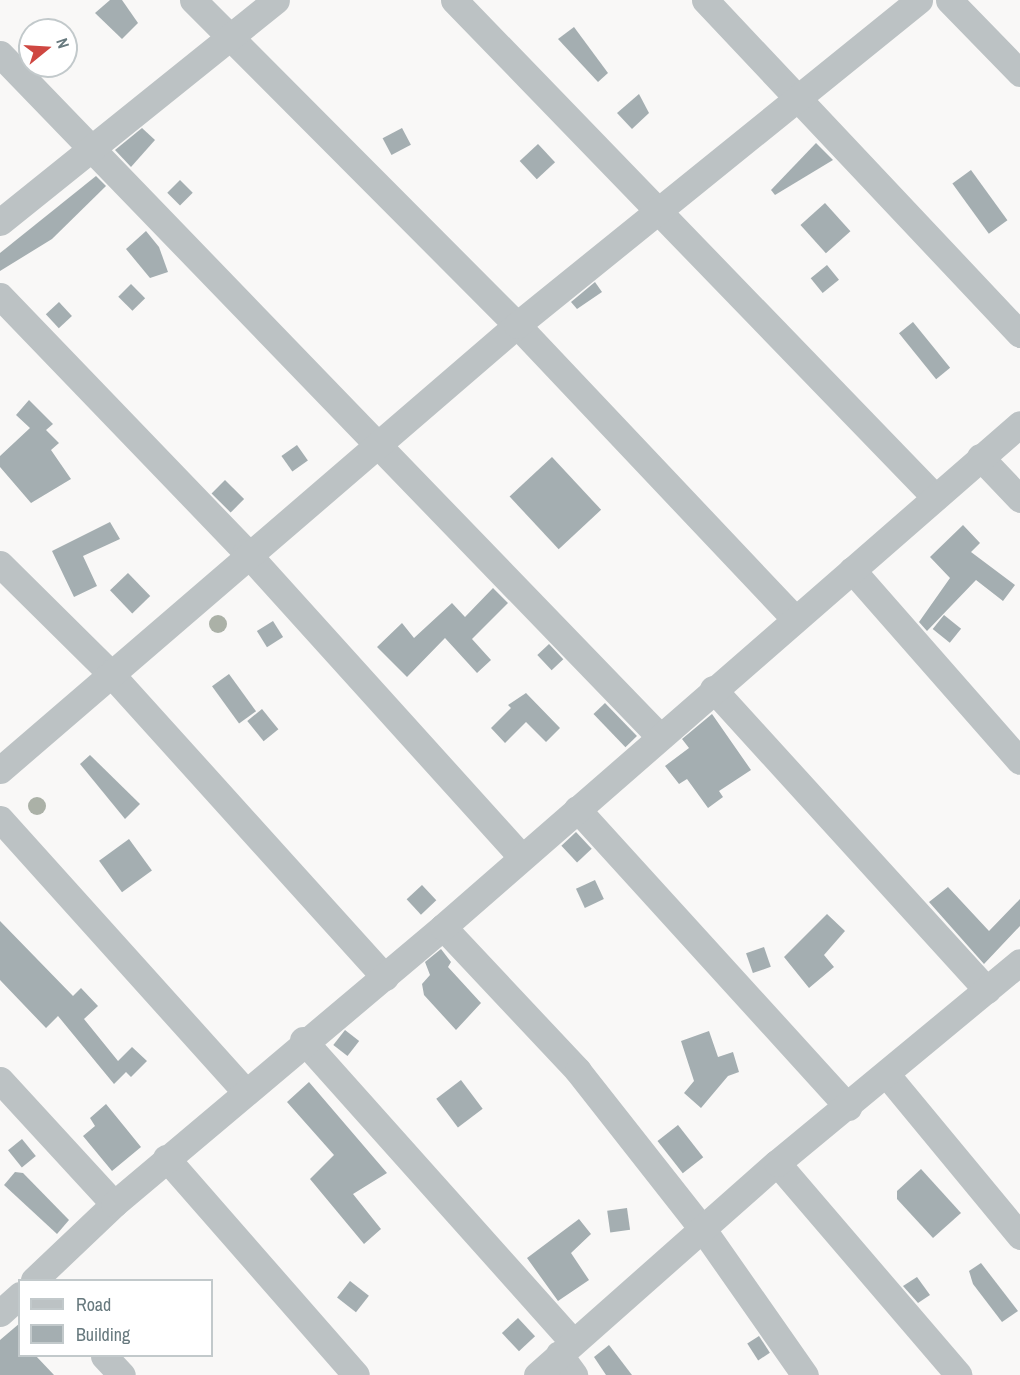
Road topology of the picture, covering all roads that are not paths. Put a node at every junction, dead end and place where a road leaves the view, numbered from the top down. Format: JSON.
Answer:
{"nodes":[{"id":1,"x":193,"y":0,"type":"edge"},
{"id":2,"x":276,"y":0,"type":"edge"},
{"id":3,"x":453,"y":0,"type":"edge"},
{"id":4,"x":705,"y":0,"type":"edge"},
{"id":5,"x":920,"y":0,"type":"edge"},
{"id":6,"x":948,"y":0,"type":"edge"},
{"id":7,"x":231,"y":40,"type":"junction"},
{"id":8,"x":0,"y":54,"type":"edge"},
{"id":9,"x":1020,"y":73,"type":"edge"},
{"id":10,"x":796,"y":97,"type":"junction"},
{"id":11,"x":92,"y":149,"type":"junction"},
{"id":12,"x":658,"y":210,"type":"junction"},
{"id":13,"x":0,"y":222,"type":"edge"},
{"id":14,"x":0,"y":296,"type":"edge"},
{"id":15,"x":517,"y":325,"type":"junction"},
{"id":16,"x":1020,"y":334,"type":"edge"},
{"id":17,"x":1020,"y":424,"type":"edge"},
{"id":18,"x":378,"y":442,"type":"junction"},
{"id":19,"x":980,"y":457,"type":"junction"},
{"id":20,"x":935,"y":496,"type":"junction"},
{"id":21,"x":1020,"y":499,"type":"edge"},
{"id":22,"x":246,"y":552,"type":"junction"},
{"id":23,"x":0,"y":564,"type":"edge"},
{"id":24,"x":852,"y":570,"type":"junction"},
{"id":25,"x":794,"y":618,"type":"junction"},
{"id":26,"x":110,"y":673,"type":"junction"},
{"id":27,"x":713,"y":689,"type":"junction"},
{"id":28,"x":659,"y":736,"type":"junction"},
{"id":29,"x":1020,"y":761,"type":"edge"},
{"id":30,"x":0,"y":770,"type":"edge"},
{"id":31,"x":577,"y":809,"type":"junction"},
{"id":32,"x":0,"y":819,"type":"edge"},
{"id":33,"x":522,"y":857,"type":"junction"},
{"id":34,"x":443,"y":927,"type":"junction"},
{"id":35,"x":1020,"y":963,"type":"edge"},
{"id":36,"x":385,"y":977,"type":"junction"},
{"id":37,"x":987,"y":990,"type":"junction"},
{"id":38,"x":303,"y":1040,"type":"junction"},
{"id":39,"x":887,"y":1075,"type":"junction"},
{"id":40,"x":0,"y":1080,"type":"edge"},
{"id":41,"x":245,"y":1091,"type":"junction"},
{"id":42,"x":848,"y":1107,"type":"junction"},
{"id":43,"x":166,"y":1158,"type":"junction"},
{"id":44,"x":777,"y":1163,"type":"junction"},
{"id":45,"x":114,"y":1204,"type":"junction"},
{"id":46,"x":704,"y":1231,"type":"junction"},
{"id":47,"x":1020,"y":1236,"type":"edge"},
{"id":48,"x":36,"y":1279,"type":"edge"},
{"id":49,"x":18,"y":1297,"type":"edge"},
{"id":50,"x":0,"y":1313,"type":"edge"},
{"id":51,"x":105,"y":1357,"type":"edge"},
{"id":52,"x":569,"y":1357,"type":"edge"},
{"id":53,"x":122,"y":1375,"type":"edge"},
{"id":54,"x":356,"y":1375,"type":"edge"},
{"id":55,"x":537,"y":1375,"type":"edge"},
{"id":56,"x":805,"y":1375,"type":"edge"},
{"id":57,"x":959,"y":1375,"type":"edge"}],
"edges":[{"from":1,"to":7,"type":"street"},
{"from":2,"to":7,"type":"street"},
{"from":3,"to":12,"type":"street"},
{"from":4,"to":10,"type":"street"},
{"from":5,"to":10,"type":"street"},
{"from":6,"to":9,"type":"street"},
{"from":7,"to":11,"type":"street"},
{"from":7,"to":15,"type":"street"},
{"from":8,"to":11,"type":"street"},
{"from":10,"to":12,"type":"street"},
{"from":10,"to":16,"type":"street"},
{"from":11,"to":13,"type":"street"},
{"from":11,"to":18,"type":"street"},
{"from":12,"to":15,"type":"street"},
{"from":12,"to":20,"type":"street"},
{"from":14,"to":22,"type":"street"},
{"from":15,"to":18,"type":"street"},
{"from":15,"to":25,"type":"street"},
{"from":17,"to":19,"type":"street"},
{"from":18,"to":22,"type":"street"},
{"from":18,"to":28,"type":"street"},
{"from":19,"to":20,"type":"street"},
{"from":19,"to":21,"type":"street"},
{"from":20,"to":24,"type":"street"},
{"from":22,"to":26,"type":"street"},
{"from":22,"to":33,"type":"street"},
{"from":23,"to":26,"type":"street"},
{"from":24,"to":25,"type":"street"},
{"from":24,"to":29,"type":"street"},
{"from":25,"to":27,"type":"street"},
{"from":26,"to":30,"type":"street"},
{"from":26,"to":36,"type":"street"},
{"from":27,"to":28,"type":"street"},
{"from":27,"to":37,"type":"street"},
{"from":28,"to":31,"type":"street"},
{"from":31,"to":33,"type":"street"},
{"from":31,"to":42,"type":"street"},
{"from":32,"to":41,"type":"street"},
{"from":33,"to":34,"type":"street"},
{"from":34,"to":36,"type":"street"},
{"from":34,"to":46,"type":"street"},
{"from":35,"to":37,"type":"street"},
{"from":36,"to":38,"type":"street"},
{"from":37,"to":39,"type":"street"},
{"from":38,"to":41,"type":"street"},
{"from":38,"to":52,"type":"street"},
{"from":39,"to":42,"type":"street"},
{"from":39,"to":47,"type":"street"},
{"from":40,"to":45,"type":"street"},
{"from":41,"to":43,"type":"street"},
{"from":42,"to":44,"type":"street"},
{"from":43,"to":45,"type":"street"},
{"from":43,"to":54,"type":"street"},
{"from":44,"to":46,"type":"street"},
{"from":44,"to":57,"type":"street"},
{"from":45,"to":48,"type":"street"},
{"from":46,"to":52,"type":"street"},
{"from":46,"to":56,"type":"street"},
{"from":49,"to":50,"type":"street"},
{"from":51,"to":53,"type":"street"},
{"from":52,"to":55,"type":"street"}]}
